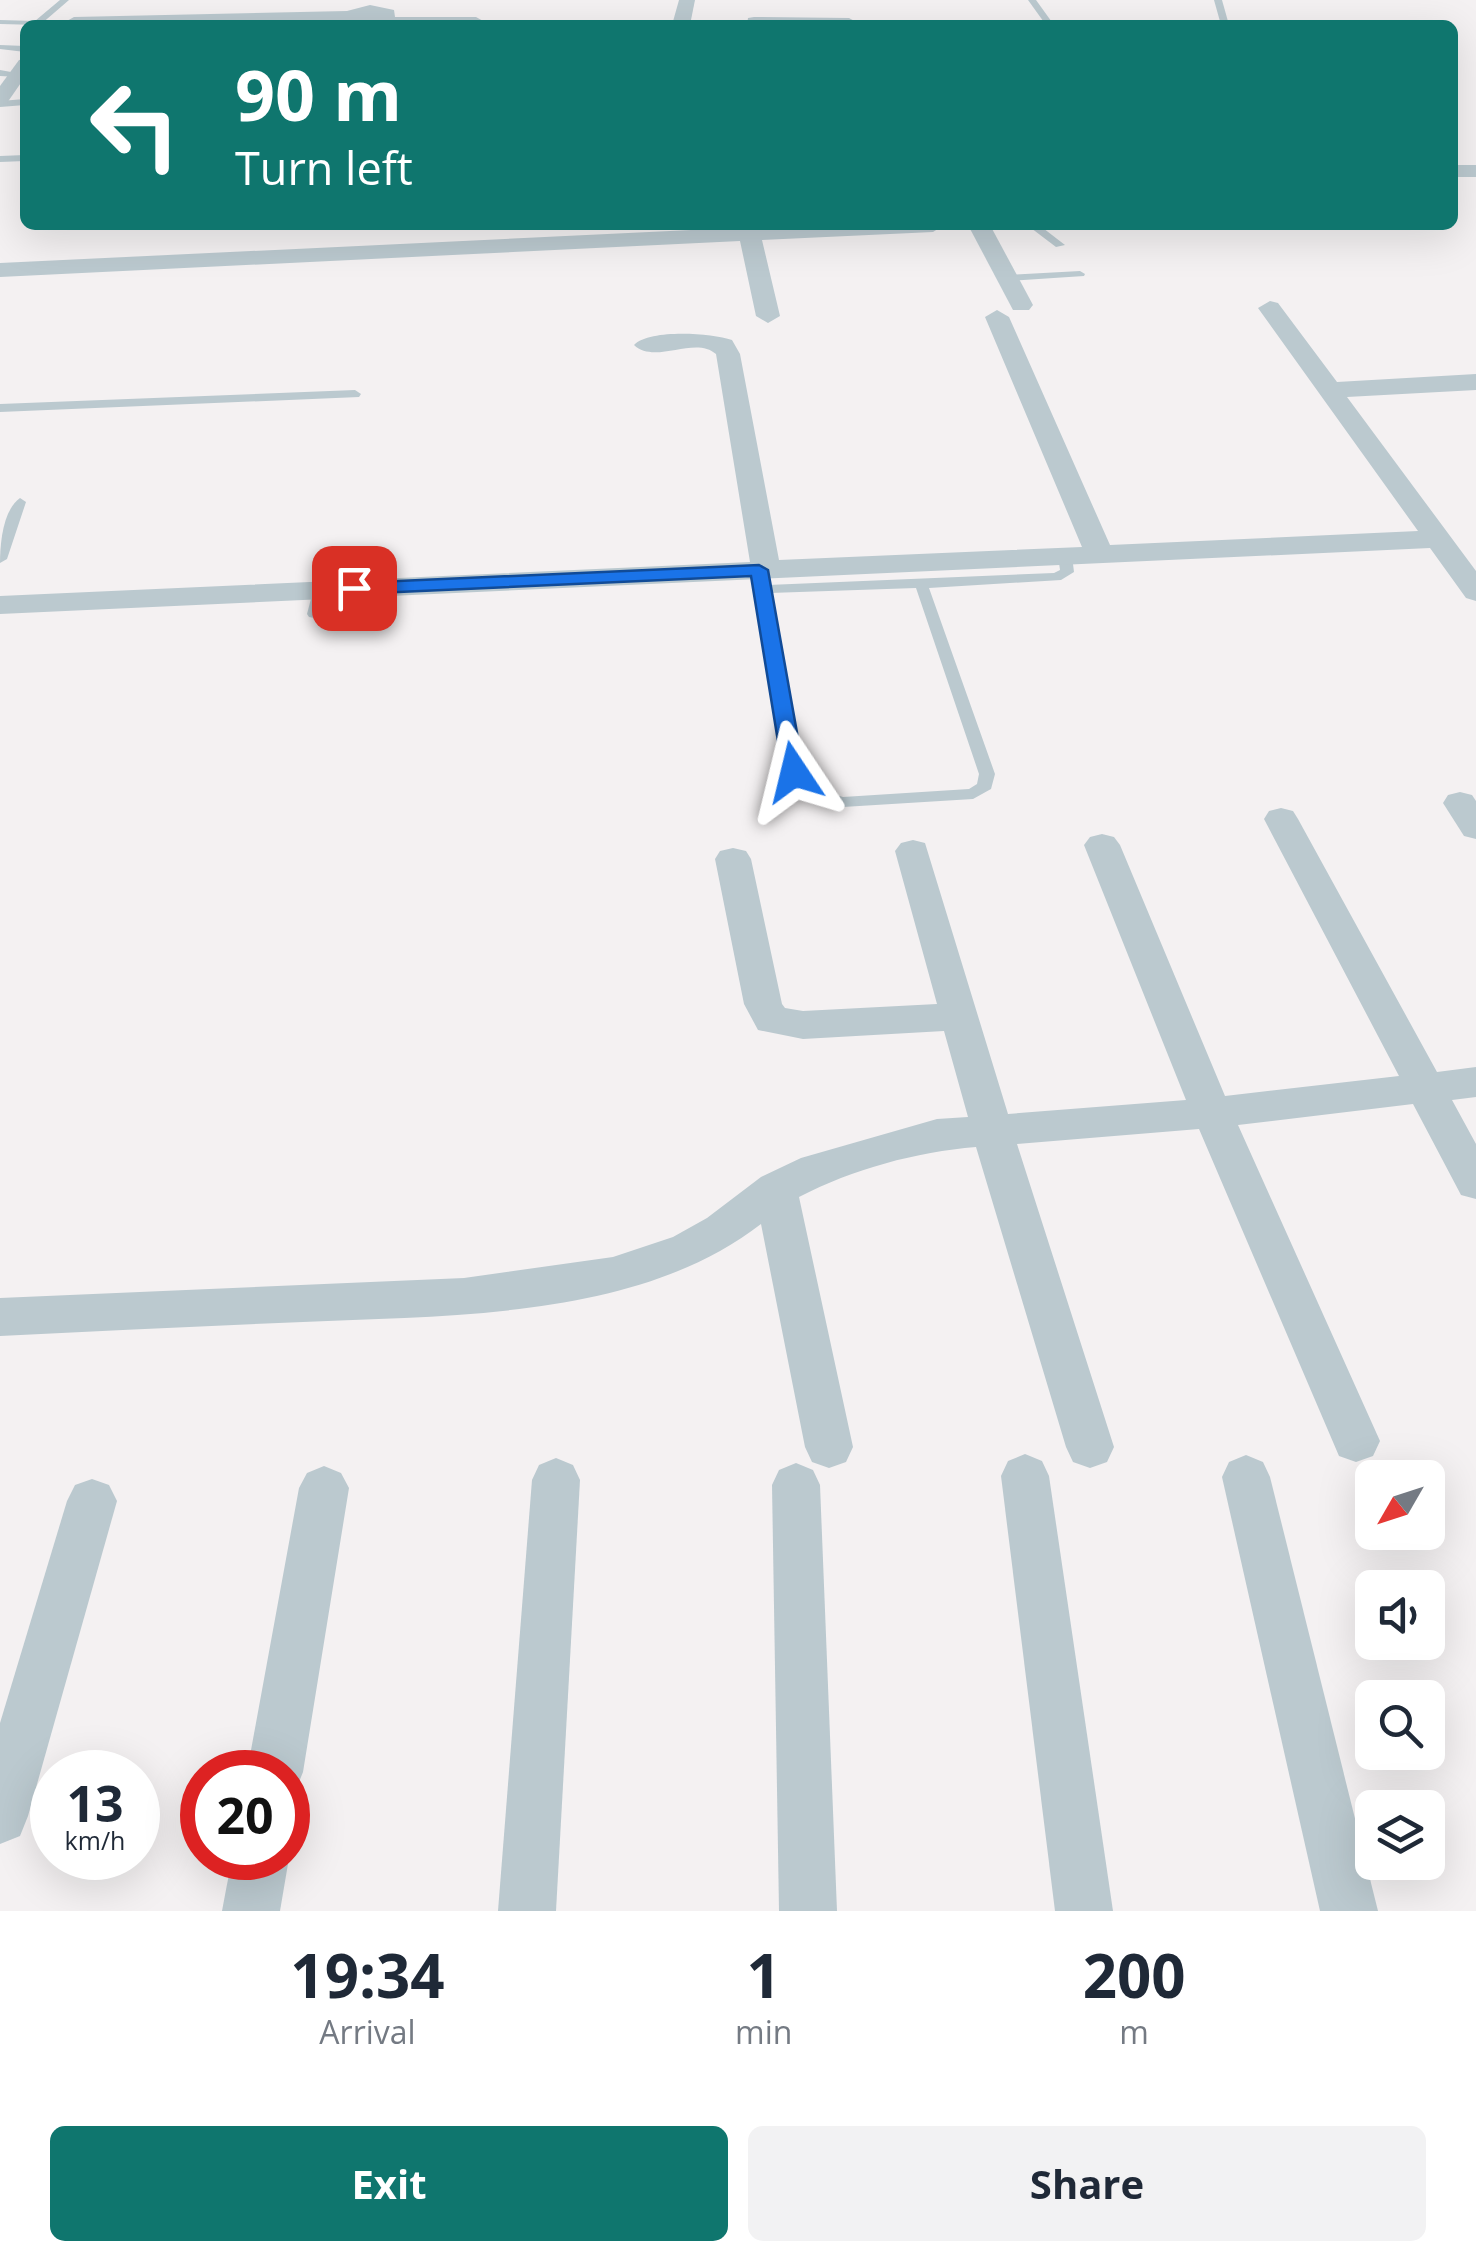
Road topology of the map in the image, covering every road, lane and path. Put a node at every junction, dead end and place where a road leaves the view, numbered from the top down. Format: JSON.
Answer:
{"nodes":[{"id":1,"x":65,"y":0,"type":"edge"},
{"id":2,"x":204,"y":0,"type":"edge"},
{"id":3,"x":289,"y":0,"type":"edge"},
{"id":4,"x":103,"y":1,"type":"edge"},
{"id":5,"x":367,"y":15,"type":"edge"},
{"id":6,"x":279,"y":18,"type":"junction"},
{"id":7,"x":191,"y":19,"type":"junction"},
{"id":8,"x":41,"y":20,"type":"edge"},
{"id":9,"x":75,"y":20,"type":"edge"},
{"id":10,"x":161,"y":20,"type":"edge"},
{"id":11,"x":436,"y":20,"type":"edge"},
{"id":12,"x":14,"y":70,"type":"edge"},
{"id":13,"x":0,"y":101,"type":"edge"},
{"id":14,"x":842,"y":230,"type":"edge"},
{"id":15,"x":982,"y":230,"type":"edge"},
{"id":16,"x":1039,"y":230,"type":"edge"},
{"id":17,"x":750,"y":235,"type":"junction"},
{"id":18,"x":1060,"y":245,"type":"dead end"},
{"id":19,"x":0,"y":270,"type":"edge"},
{"id":20,"x":1080,"y":274,"type":"dead end"},
{"id":21,"x":1007,"y":278,"type":"junction"},
{"id":22,"x":1270,"y":308,"type":"dead end"},
{"id":23,"x":768,"y":316,"type":"dead end"},
{"id":24,"x":646,"y":344,"type":"dead end"},
{"id":25,"x":1476,"y":382,"type":"edge"},
{"id":26,"x":1330,"y":390,"type":"junction"},
{"id":27,"x":354,"y":394,"type":"dead end"},
{"id":28,"x":0,"y":408,"type":"edge"},
{"id":29,"x":20,"y":502,"type":"dead end"},
{"id":30,"x":1432,"y":531,"type":"junction"},
{"id":31,"x":1096,"y":546,"type":"junction"},
{"id":32,"x":1065,"y":556,"type":"junction"},
{"id":33,"x":0,"y":559,"type":"edge"},
{"id":34,"x":763,"y":570,"type":"junction"},
{"id":35,"x":921,"y":584,"type":"junction"},
{"id":36,"x":227,"y":586,"type":"junction"},
{"id":37,"x":0,"y":588,"type":"edge"},
{"id":38,"x":1476,"y":592,"type":"edge"},
{"id":39,"x":0,"y":605,"type":"edge"},
{"id":40,"x":1280,"y":819,"type":"dead end"},
{"id":41,"x":1102,"y":845,"type":"dead end"},
{"id":42,"x":914,"y":851,"type":"dead end"},
{"id":43,"x":733,"y":859,"type":"dead end"},
{"id":44,"x":961,"y":1016,"type":"junction"},
{"id":45,"x":1476,"y":1082,"type":"edge"},
{"id":46,"x":1424,"y":1087,"type":"junction"},
{"id":47,"x":1212,"y":1113,"type":"junction"},
{"id":48,"x":992,"y":1131,"type":"junction"},
{"id":49,"x":1476,"y":1183,"type":"edge"},
{"id":50,"x":776,"y":1189,"type":"junction"},
{"id":51,"x":0,"y":1316,"type":"edge"},
{"id":52,"x":1356,"y":1441,"type":"dead end"},
{"id":53,"x":1090,"y":1448,"type":"dead end"},
{"id":54,"x":1024,"y":1476,"type":"dead end"},
{"id":55,"x":1246,"y":1477,"type":"dead end"},
{"id":56,"x":556,"y":1480,"type":"dead end"},
{"id":57,"x":324,"y":1488,"type":"dead end"},
{"id":58,"x":92,"y":1501,"type":"dead end"},
{"id":59,"x":279,"y":1750,"type":"edge"},
{"id":60,"x":0,"y":1816,"type":"edge"},
{"id":61,"x":256,"y":1880,"type":"edge"},
{"id":62,"x":251,"y":1911,"type":"edge"},
{"id":63,"x":527,"y":1911,"type":"edge"},
{"id":64,"x":808,"y":1911,"type":"edge"},
{"id":65,"x":1084,"y":1911,"type":"edge"},
{"id":66,"x":1349,"y":1911,"type":"edge"}],
"edges":[{"from":1,"to":8,"type":"lane"},
{"from":2,"to":7,"type":"street"},
{"from":3,"to":6,"type":"street"},
{"from":4,"to":9,"type":"street"},
{"from":5,"to":6,"type":"street"},
{"from":5,"to":11,"type":"street"},
{"from":6,"to":7,"type":"street"},
{"from":7,"to":10,"type":"street"},
{"from":12,"to":13,"type":"street"},
{"from":14,"to":17,"type":"street"},
{"from":15,"to":21,"type":"street"},
{"from":16,"to":18,"type":"lane"},
{"from":17,"to":19,"type":"street"},
{"from":17,"to":23,"type":"street"},
{"from":20,"to":21,"type":"lane"},
{"from":21,"to":31,"type":"street"},
{"from":22,"to":26,"type":"street"},
{"from":24,"to":34,"type":"street"},
{"from":25,"to":26,"type":"street"},
{"from":26,"to":30,"type":"street"},
{"from":27,"to":28,"type":"lane"},
{"from":29,"to":33,"type":"lane"},
{"from":30,"to":31,"type":"street"},
{"from":30,"to":38,"type":"street"},
{"from":31,"to":32,"type":"street"},
{"from":31,"to":34,"type":"street"},
{"from":32,"to":34,"type":"street"},
{"from":32,"to":35,"type":"lane"},
{"from":34,"to":35,"type":"lane"},
{"from":34,"to":35,"type":"lane"},
{"from":34,"to":36,"type":"street"},
{"from":36,"to":37,"type":"street"},
{"from":36,"to":39,"type":"street"},
{"from":40,"to":46,"type":"street"},
{"from":41,"to":47,"type":"street"},
{"from":42,"to":44,"type":"street"},
{"from":43,"to":44,"type":"street"},
{"from":44,"to":48,"type":"street"},
{"from":45,"to":46,"type":"street"},
{"from":46,"to":47,"type":"street"},
{"from":46,"to":49,"type":"street"},
{"from":47,"to":48,"type":"street"},
{"from":47,"to":52,"type":"street"},
{"from":48,"to":50,"type":"street"},
{"from":48,"to":53,"type":"street"},
{"from":50,"to":51,"type":"street"},
{"from":50,"to":64,"type":"street"},
{"from":54,"to":65,"type":"street"},
{"from":55,"to":66,"type":"street"},
{"from":56,"to":63,"type":"street"},
{"from":57,"to":59,"type":"street"},
{"from":58,"to":60,"type":"street"},
{"from":61,"to":62,"type":"street"}]}
